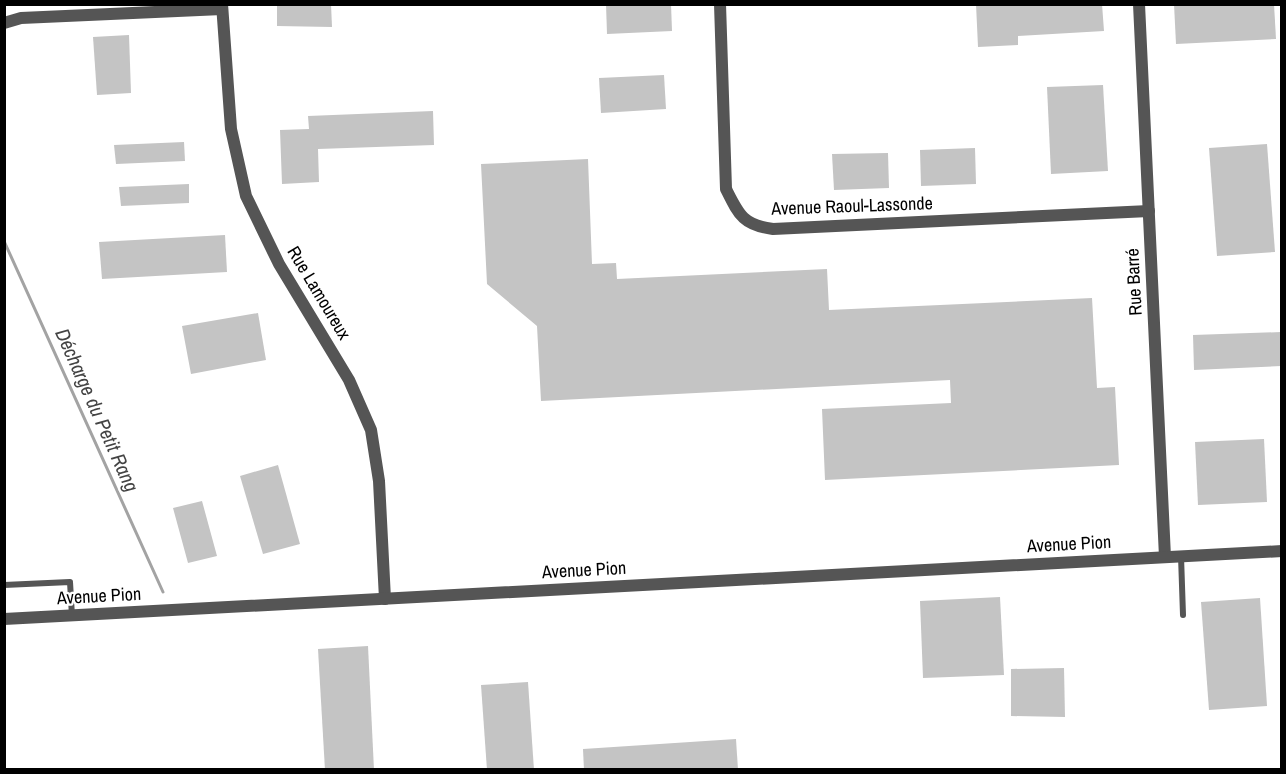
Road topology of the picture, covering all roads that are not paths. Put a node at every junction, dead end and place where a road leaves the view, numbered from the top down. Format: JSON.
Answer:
{"nodes":[{"id":1,"x":720,"y":4,"type":"edge"},
{"id":2,"x":1139,"y":4,"type":"edge"},
{"id":3,"x":222,"y":7,"type":"edge"},
{"id":4,"x":4,"y":22,"type":"edge"},
{"id":5,"x":1149,"y":211,"type":"junction"},
{"id":6,"x":1281,"y":551,"type":"edge"},
{"id":7,"x":1181,"y":556,"type":"junction"},
{"id":8,"x":1165,"y":557,"type":"junction"},
{"id":9,"x":4,"y":585,"type":"edge"},
{"id":10,"x":385,"y":599,"type":"junction"},
{"id":11,"x":1183,"y":615,"type":"dead end"},
{"id":12,"x":72,"y":616,"type":"junction"},
{"id":13,"x":4,"y":619,"type":"edge"}],
"edges":[{"from":1,"to":5,"type":"street","name":"Avenue Raoul-Lassonde"},
{"from":2,"to":5,"type":"street","name":"Rue Barré"},
{"from":3,"to":4,"type":"street"},
{"from":3,"to":10,"type":"street","name":"Rue Lamoureux"},
{"from":5,"to":8,"type":"street","name":"Rue Barré"},
{"from":6,"to":7,"type":"street","name":"Avenue Pion"},
{"from":7,"to":8,"type":"street","name":"Avenue Pion"},
{"from":7,"to":11,"type":"lane"},
{"from":8,"to":10,"type":"street","name":"Avenue Pion"},
{"from":9,"to":12,"type":"lane"},
{"from":10,"to":12,"type":"street","name":"Avenue Pion"},
{"from":12,"to":13,"type":"street","name":"Avenue Pion"}]}
